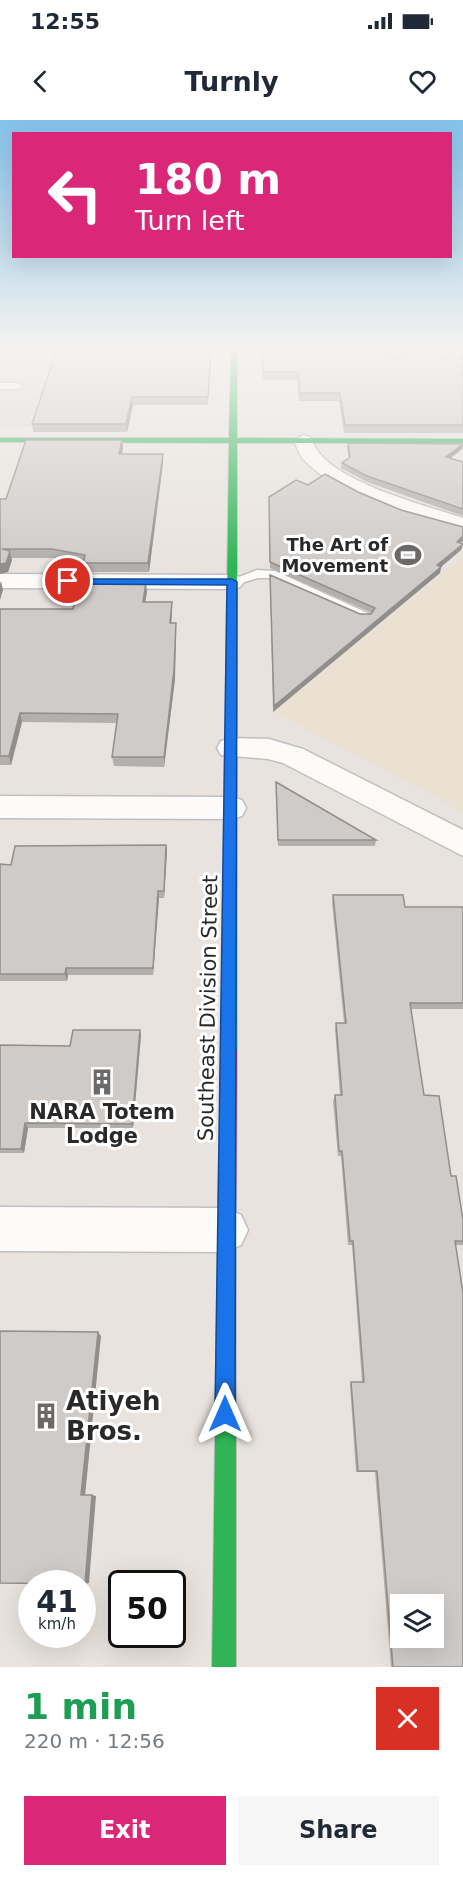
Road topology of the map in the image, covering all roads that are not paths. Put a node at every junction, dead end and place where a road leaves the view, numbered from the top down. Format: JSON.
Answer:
{"nodes":[{"id":1,"x":234,"y":421,"type":"edge"},
{"id":2,"x":0,"y":440,"type":"edge"},
{"id":3,"x":234,"y":441,"type":"junction"},
{"id":4,"x":303,"y":441,"type":"junction"},
{"id":5,"x":463,"y":441,"type":"edge"},
{"id":6,"x":463,"y":525,"type":"edge"},
{"id":7,"x":0,"y":581,"type":"edge"},
{"id":8,"x":232,"y":582,"type":"junction"},
{"id":9,"x":365,"y":615,"type":"edge"},
{"id":10,"x":231,"y":748,"type":"junction"},
{"id":11,"x":0,"y":807,"type":"edge"},
{"id":12,"x":231,"y":808,"type":"junction"},
{"id":13,"x":463,"y":844,"type":"edge"},
{"id":14,"x":0,"y":1229,"type":"edge"},
{"id":15,"x":226,"y":1230,"type":"junction"},
{"id":16,"x":224,"y":1667,"type":"edge"}],
"edges":[{"from":1,"to":3,"type":"main road","name":"Southeast Division Street"},
{"from":2,"to":3,"type":"main road"},
{"from":3,"to":4,"type":"main road"},
{"from":3,"to":8,"type":"main road","name":"Southeast Division Street"},
{"from":4,"to":5,"type":"main road"},
{"from":4,"to":6,"type":"street"},
{"from":7,"to":8,"type":"street"},
{"from":8,"to":9,"type":"lane"},
{"from":8,"to":10,"type":"main road","name":"Southeast Division Street"},
{"from":10,"to":12,"type":"main road","name":"Southeast Division Street"},
{"from":10,"to":13,"type":"street"},
{"from":11,"to":12,"type":"street"},
{"from":12,"to":15,"type":"main road","name":"Southeast Division Street"},
{"from":14,"to":15,"type":"street"},
{"from":15,"to":16,"type":"main road","name":"Southeast Division Street"}]}
